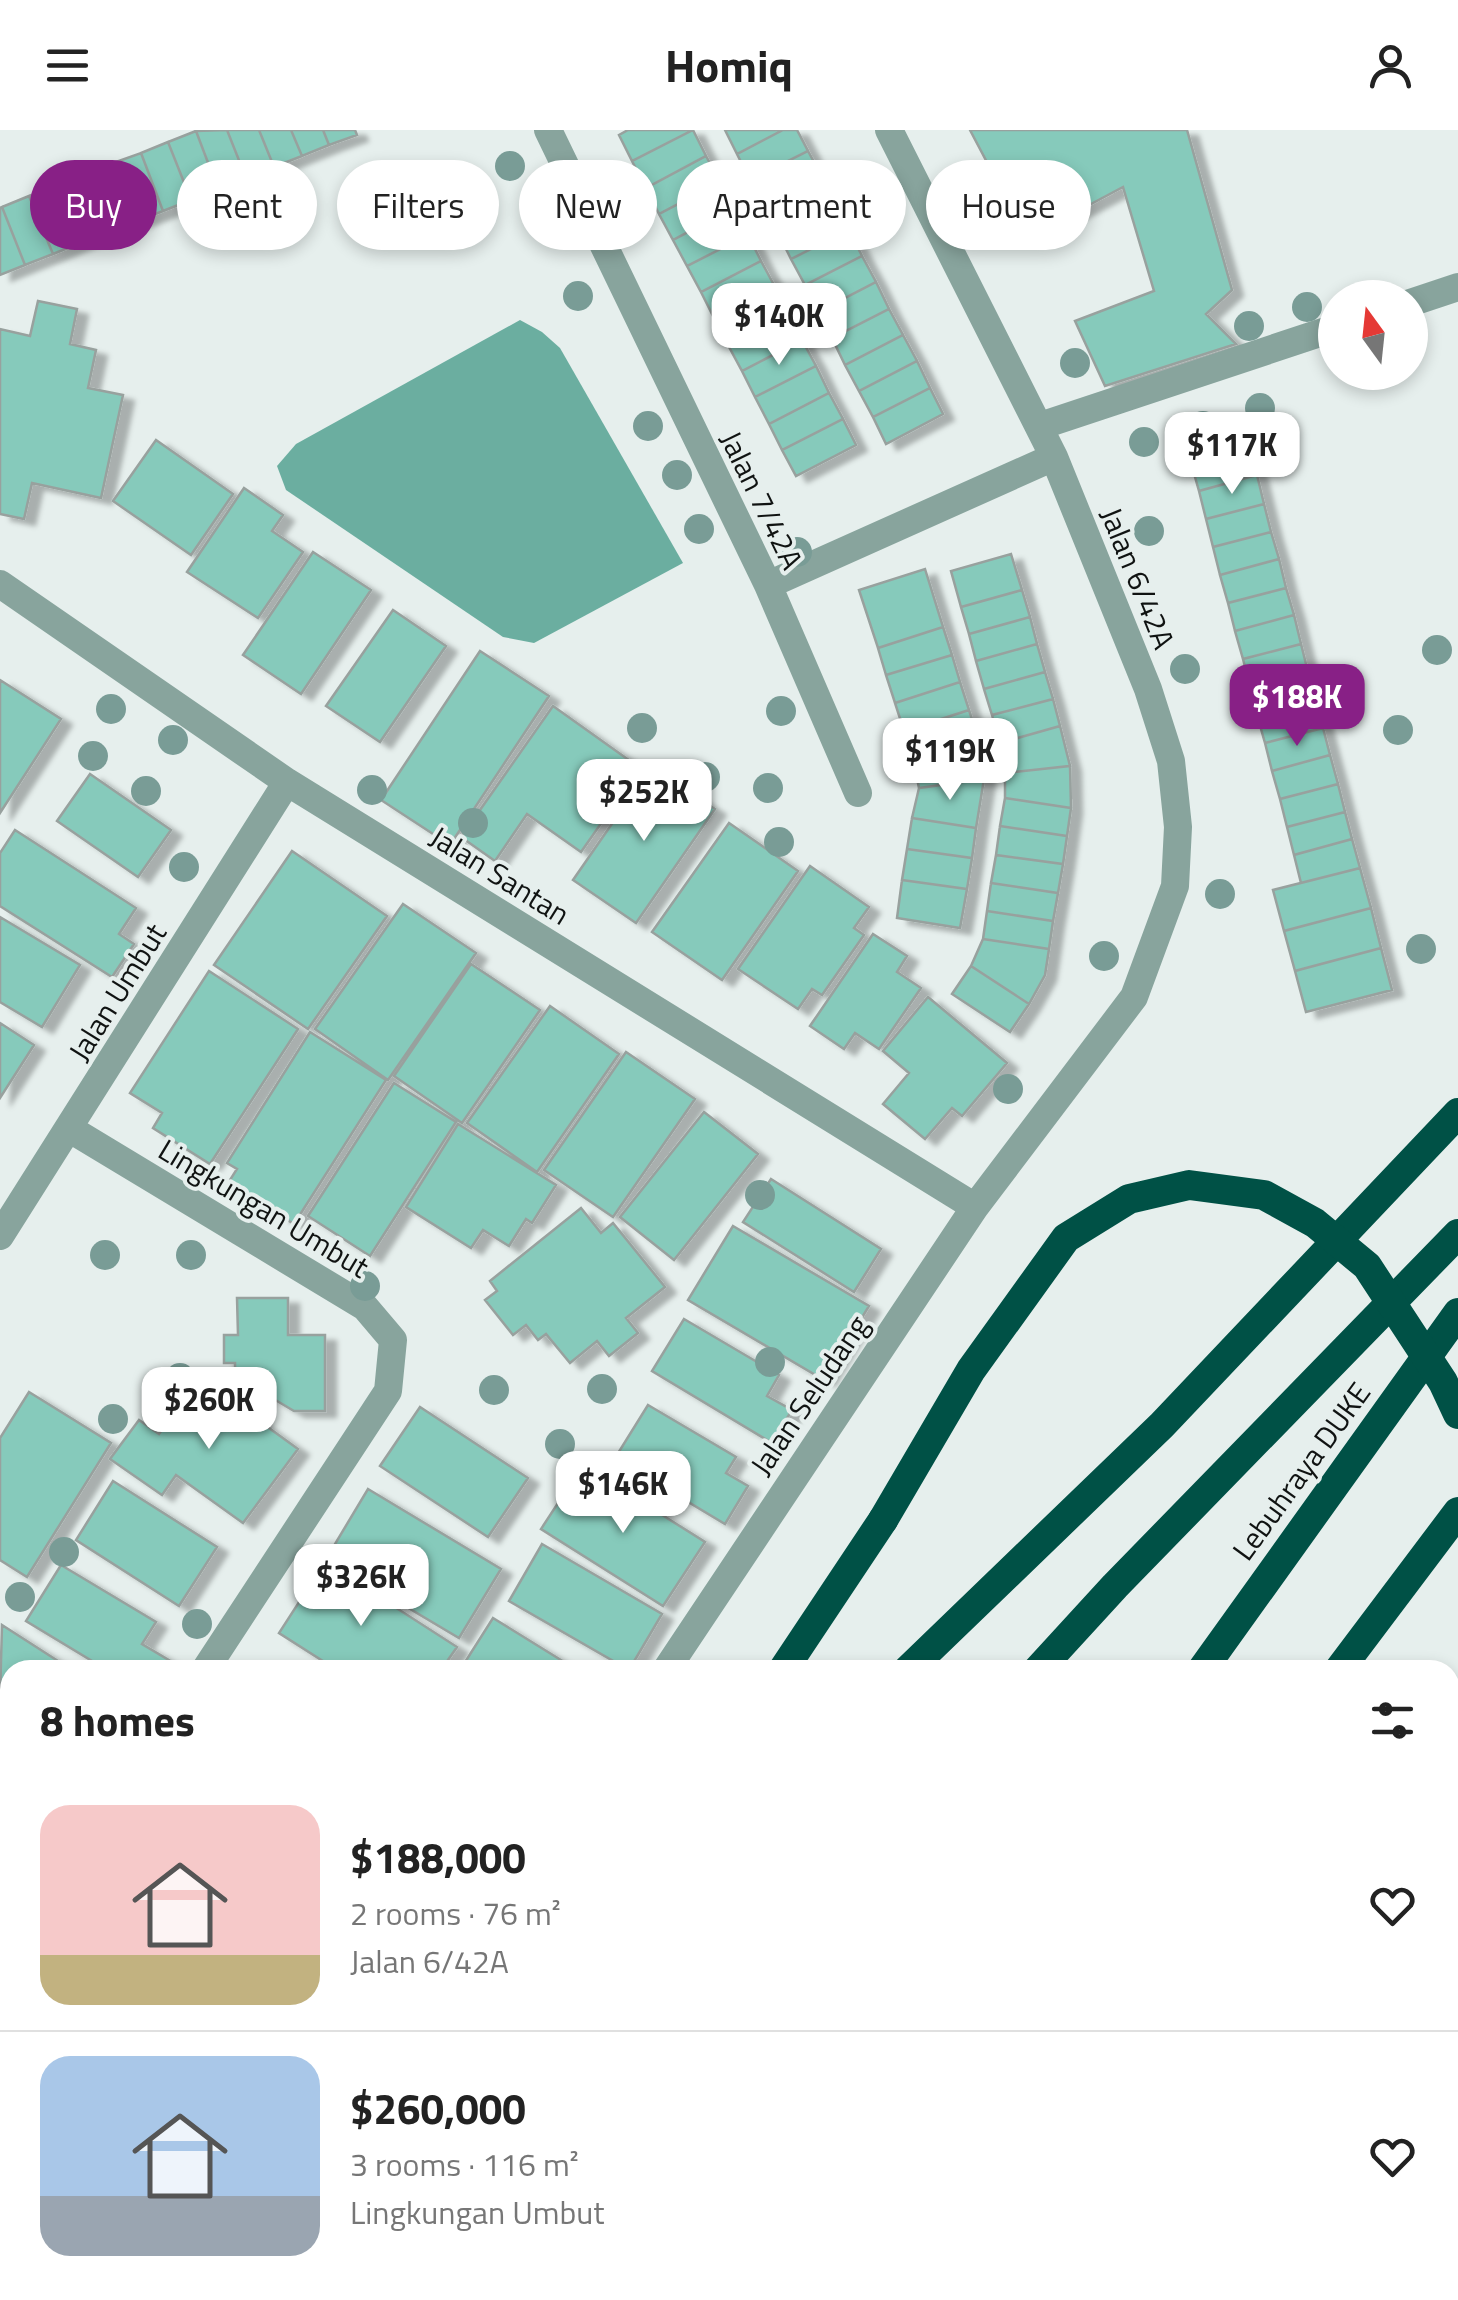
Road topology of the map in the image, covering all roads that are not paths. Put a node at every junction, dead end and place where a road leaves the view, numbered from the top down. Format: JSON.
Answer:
{"nodes":[{"id":1,"x":548,"y":130,"type":"edge"},
{"id":2,"x":888,"y":130,"type":"edge"},
{"id":3,"x":1458,"y":287,"type":"edge"},
{"id":4,"x":1428,"y":297,"type":"edge"},
{"id":5,"x":1318,"y":334,"type":"edge"},
{"id":6,"x":1040,"y":426,"type":"junction"},
{"id":7,"x":1054,"y":457,"type":"junction"},
{"id":8,"x":0,"y":584,"type":"edge"},
{"id":9,"x":768,"y":585,"type":"junction"},
{"id":10,"x":287,"y":782,"type":"junction"},
{"id":11,"x":858,"y":793,"type":"dead end"},
{"id":12,"x":1458,"y":1112,"type":"edge"},
{"id":13,"x":70,"y":1129,"type":"junction"},
{"id":14,"x":975,"y":1207,"type":"junction"},
{"id":15,"x":1458,"y":1234,"type":"edge"},
{"id":16,"x":0,"y":1236,"type":"edge"},
{"id":17,"x":1458,"y":1314,"type":"edge"},
{"id":18,"x":1458,"y":1414,"type":"edge"},
{"id":19,"x":1458,"y":1512,"type":"edge"},
{"id":20,"x":212,"y":1660,"type":"edge"},
{"id":21,"x":673,"y":1660,"type":"edge"},
{"id":22,"x":791,"y":1660,"type":"edge"},
{"id":23,"x":918,"y":1660,"type":"edge"},
{"id":24,"x":1047,"y":1660,"type":"edge"},
{"id":25,"x":1209,"y":1660,"type":"edge"},
{"id":26,"x":1347,"y":1660,"type":"edge"}],
"edges":[{"from":1,"to":9,"type":"street","name":"Jalan 7/42A"},
{"from":2,"to":6,"type":"street","name":"Jalan 6/42A"},
{"from":3,"to":4,"type":"street"},
{"from":5,"to":6,"type":"street"},
{"from":6,"to":7,"type":"street","name":"Jalan 6/42A"},
{"from":7,"to":9,"type":"street"},
{"from":7,"to":14,"type":"street","name":"Jalan 6/42A"},
{"from":8,"to":10,"type":"street","name":"Jalan Santan"},
{"from":9,"to":11,"type":"street","name":"Jalan 7/42A"},
{"from":10,"to":13,"type":"street","name":"Jalan Umbut"},
{"from":10,"to":14,"type":"street","name":"Jalan Santan"},
{"from":12,"to":23,"type":"highway"},
{"from":13,"to":16,"type":"street","name":"Jalan Umbut"},
{"from":13,"to":20,"type":"street","name":"Lingkungan Umbut"},
{"from":14,"to":21,"type":"street","name":"Jalan Seludang"},
{"from":15,"to":24,"type":"highway"},
{"from":17,"to":25,"type":"highway","name":"Lebuhraya DUKE"},
{"from":18,"to":22,"type":"highway","bridge":true},
{"from":19,"to":26,"type":"highway"}]}
